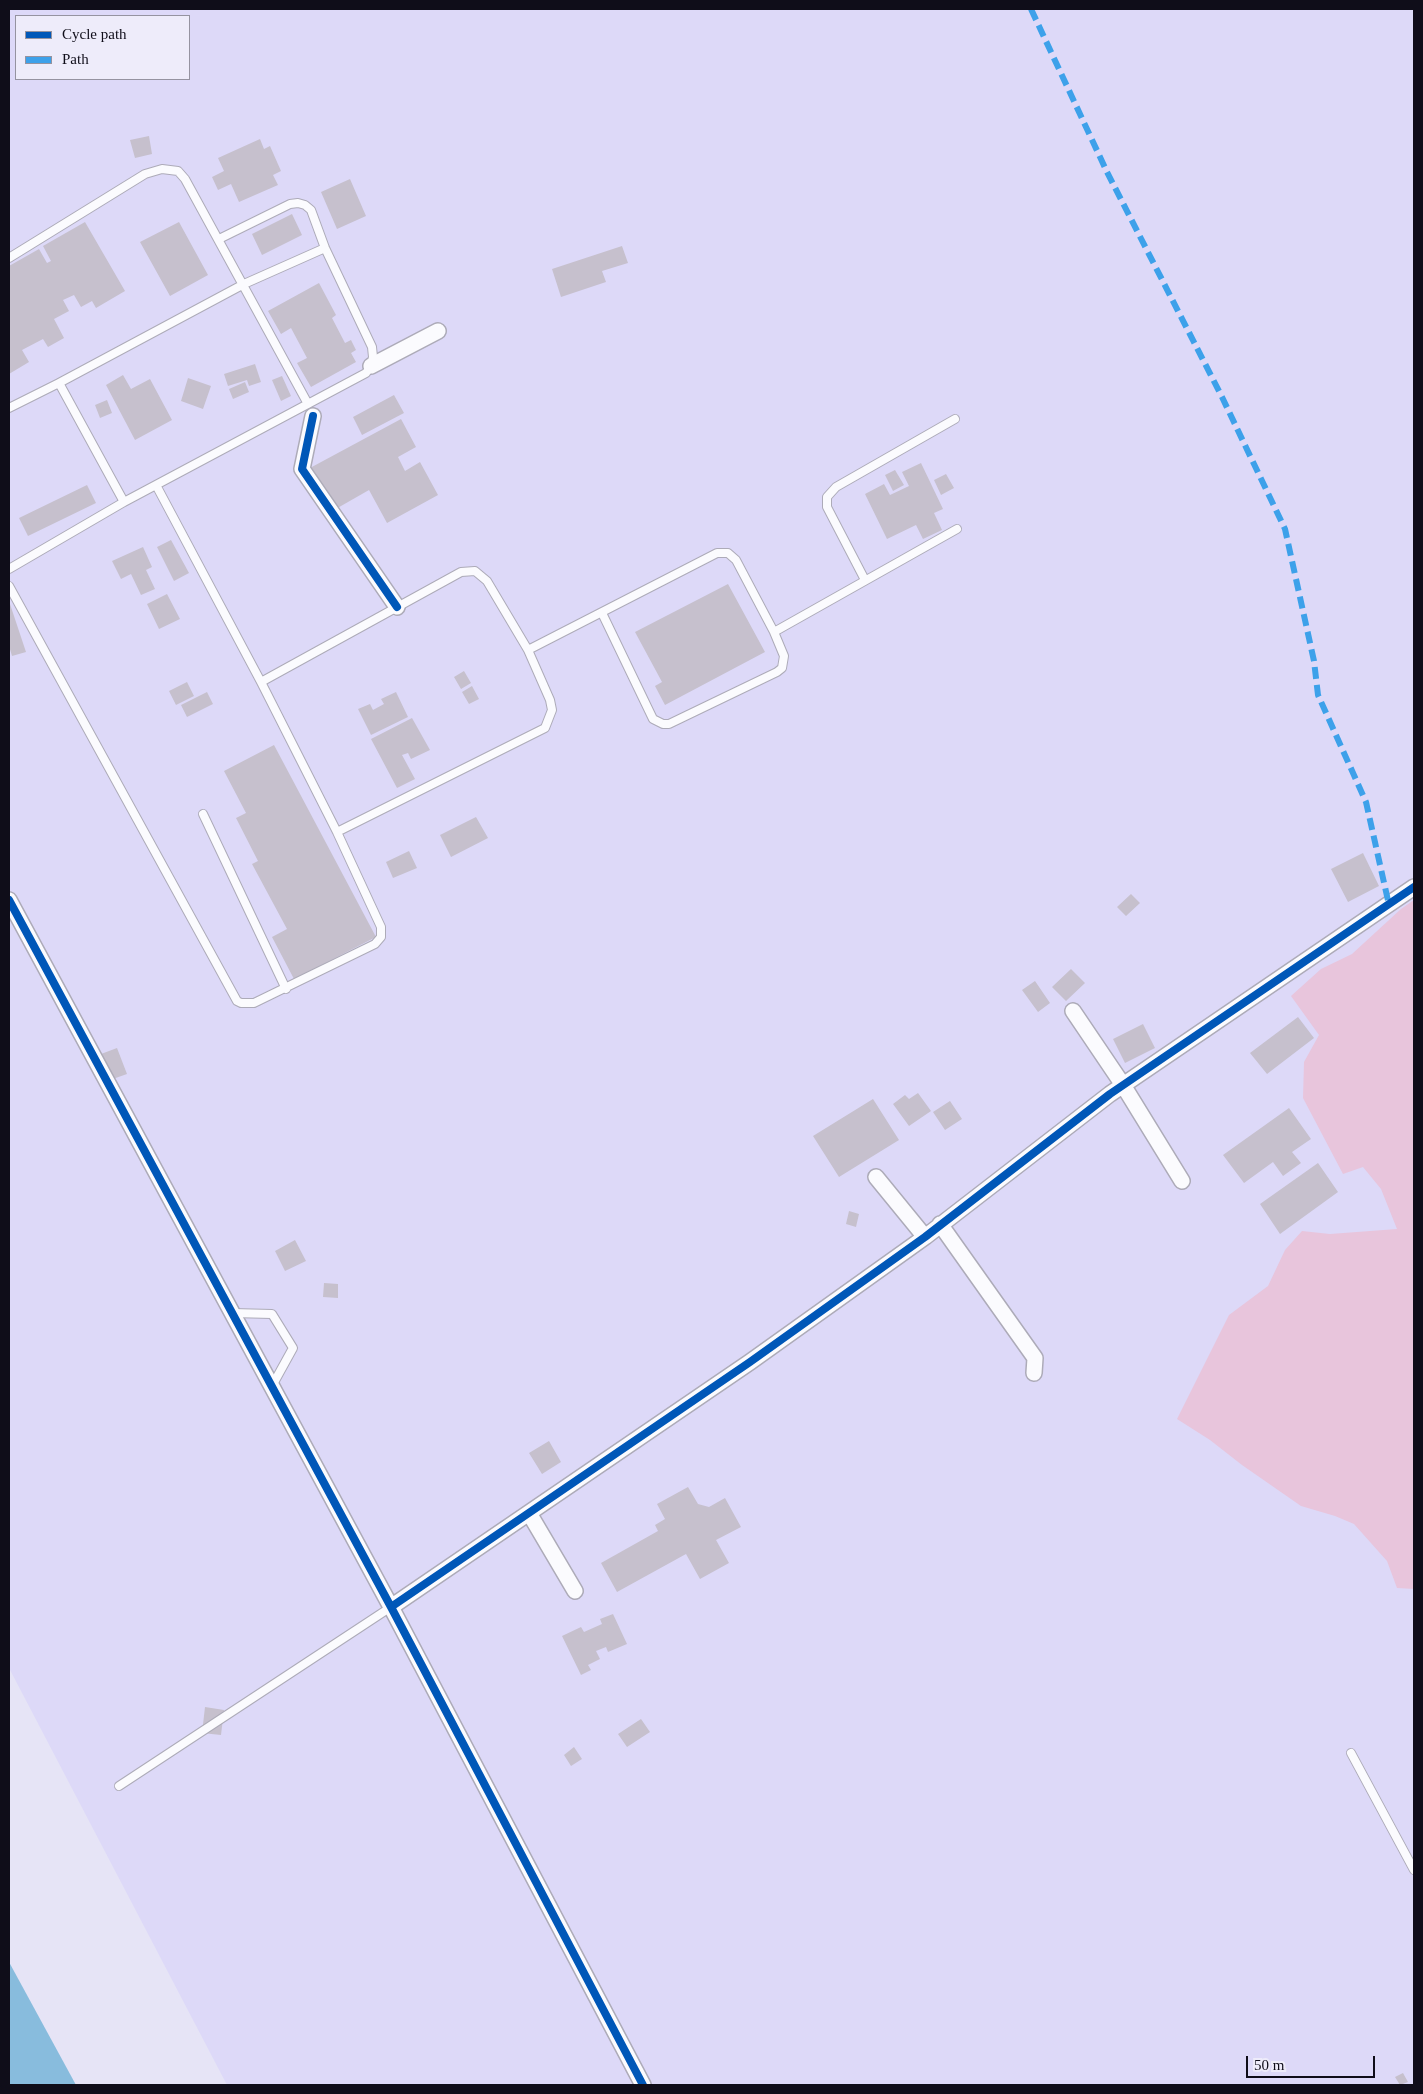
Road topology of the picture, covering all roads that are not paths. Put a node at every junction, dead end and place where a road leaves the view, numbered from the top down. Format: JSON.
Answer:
{"nodes":[{"id":1,"x":218,"y":239,"type":"junction"},
{"id":2,"x":325,"y":248,"type":"junction"},
{"id":3,"x":9,"y":258,"type":"edge"},
{"id":4,"x":244,"y":284,"type":"junction"},
{"id":5,"x":438,"y":331,"type":"dead end"},
{"id":6,"x":371,"y":366,"type":"junction"},
{"id":7,"x":59,"y":383,"type":"junction"},
{"id":8,"x":9,"y":408,"type":"edge"},
{"id":9,"x":311,"y":410,"type":"junction"},
{"id":10,"x":955,"y":419,"type":"dead end"},
{"id":11,"x":156,"y":485,"type":"junction"},
{"id":12,"x":124,"y":502,"type":"junction"},
{"id":13,"x":957,"y":529,"type":"dead end"},
{"id":14,"x":9,"y":569,"type":"edge"},
{"id":15,"x":864,"y":580,"type":"junction"},
{"id":16,"x":9,"y":586,"type":"edge"},
{"id":17,"x":397,"y":607,"type":"junction"},
{"id":18,"x":602,"y":613,"type":"junction"},
{"id":19,"x":774,"y":632,"type":"junction"},
{"id":20,"x":528,"y":650,"type":"junction"},
{"id":21,"x":261,"y":682,"type":"junction"},
{"id":22,"x":203,"y":814,"type":"dead end"},
{"id":23,"x":337,"y":832,"type":"junction"},
{"id":24,"x":1414,"y":887,"type":"edge"},
{"id":25,"x":9,"y":900,"type":"edge"},
{"id":26,"x":286,"y":989,"type":"junction"},
{"id":27,"x":1073,"y":1011,"type":"dead end"},
{"id":28,"x":1123,"y":1085,"type":"junction"},
{"id":29,"x":876,"y":1178,"type":"dead end"},
{"id":30,"x":1182,"y":1181,"type":"dead end"},
{"id":31,"x":940,"y":1224,"type":"junction"},
{"id":32,"x":925,"y":1236,"type":"junction"},
{"id":33,"x":232,"y":1313,"type":"junction"},
{"id":34,"x":1034,"y":1373,"type":"dead end"},
{"id":35,"x":272,"y":1387,"type":"junction"},
{"id":36,"x":529,"y":1513,"type":"junction"},
{"id":37,"x":575,"y":1591,"type":"dead end"},
{"id":38,"x":391,"y":1607,"type":"junction"},
{"id":39,"x":1351,"y":1753,"type":"dead end"},
{"id":40,"x":119,"y":1786,"type":"dead end"},
{"id":41,"x":1414,"y":1870,"type":"edge"},
{"id":42,"x":642,"y":2085,"type":"edge"}],
"edges":[{"from":1,"to":2,"type":"lane"},
{"from":1,"to":3,"type":"lane"},
{"from":1,"to":4,"type":"lane"},
{"from":2,"to":4,"type":"lane"},
{"from":2,"to":6,"type":"lane"},
{"from":4,"to":7,"type":"lane"},
{"from":4,"to":9,"type":"lane"},
{"from":5,"to":6,"type":"street"},
{"from":6,"to":9,"type":"lane"},
{"from":7,"to":8,"type":"lane"},
{"from":7,"to":12,"type":"lane"},
{"from":9,"to":11,"type":"lane"},
{"from":9,"to":17,"type":"street"},
{"from":10,"to":15,"type":"lane"},
{"from":11,"to":12,"type":"lane"},
{"from":11,"to":21,"type":"lane"},
{"from":12,"to":14,"type":"lane"},
{"from":13,"to":15,"type":"lane"},
{"from":15,"to":19,"type":"lane"},
{"from":16,"to":26,"type":"lane"},
{"from":17,"to":20,"type":"lane"},
{"from":17,"to":21,"type":"lane"},
{"from":18,"to":19,"type":"lane"},
{"from":18,"to":19,"type":"lane"},
{"from":18,"to":20,"type":"lane"},
{"from":20,"to":23,"type":"lane"},
{"from":21,"to":23,"type":"lane"},
{"from":22,"to":26,"type":"lane"},
{"from":23,"to":26,"type":"lane"},
{"from":24,"to":28,"type":"street"},
{"from":25,"to":33,"type":"street"},
{"from":27,"to":28,"type":"street"},
{"from":28,"to":30,"type":"street"},
{"from":28,"to":31,"type":"street"},
{"from":29,"to":32,"type":"street"},
{"from":31,"to":32,"type":"street"},
{"from":31,"to":34,"type":"street"},
{"from":32,"to":36,"type":"street"},
{"from":33,"to":35,"type":"street"},
{"from":33,"to":35,"type":"lane"},
{"from":35,"to":38,"type":"street"},
{"from":36,"to":37,"type":"street"},
{"from":36,"to":38,"type":"street"},
{"from":38,"to":40,"type":"lane"},
{"from":38,"to":42,"type":"street"},
{"from":39,"to":41,"type":"lane"}]}
